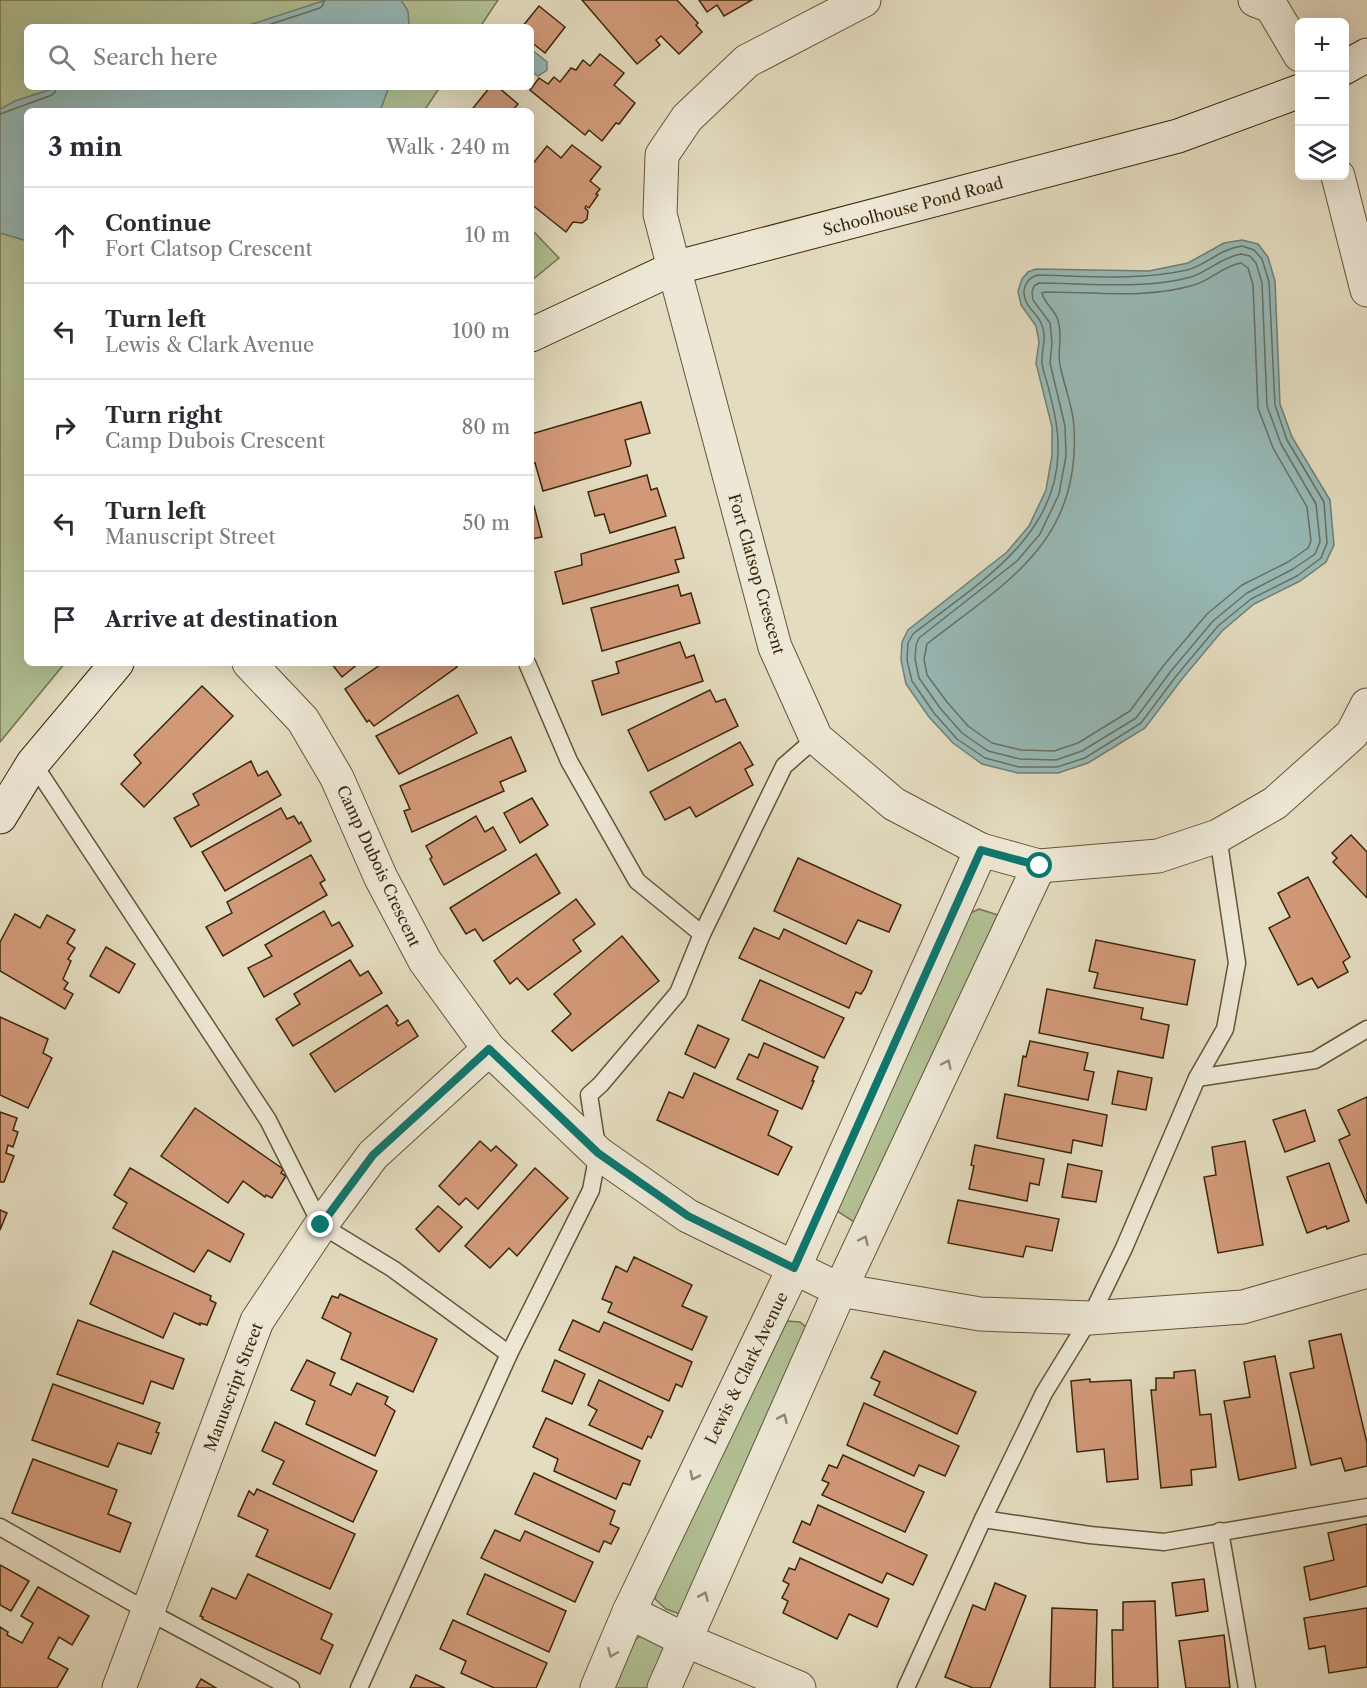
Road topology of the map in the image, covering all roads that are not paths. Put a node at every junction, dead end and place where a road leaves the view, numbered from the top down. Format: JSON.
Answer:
{"nodes":[{"id":1,"x":864,"y":0,"type":"edge"},
{"id":2,"x":1255,"y":0,"type":"edge"},
{"id":3,"x":1295,"y":48,"type":"edge"},
{"id":4,"x":1367,"y":55,"type":"edge"},
{"id":5,"x":1349,"y":65,"type":"edge"},
{"id":6,"x":1295,"y":92,"type":"edge"},
{"id":7,"x":1339,"y":180,"type":"edge"},
{"id":8,"x":674,"y":268,"type":"junction"},
{"id":9,"x":1367,"y":290,"type":"edge"},
{"id":10,"x":534,"y":334,"type":"edge"},
{"id":11,"x":114,"y":666,"type":"edge"},
{"id":12,"x":252,"y":666,"type":"edge"},
{"id":13,"x":527,"y":666,"type":"edge"},
{"id":14,"x":1367,"y":705,"type":"edge"},
{"id":15,"x":816,"y":738,"type":"junction"},
{"id":16,"x":33,"y":763,"type":"junction"},
{"id":17,"x":0,"y":817,"type":"edge"},
{"id":18,"x":1218,"y":837,"type":"junction"},
{"id":19,"x":981,"y":850,"type":"junction"},
{"id":20,"x":1040,"y":866,"type":"junction"},
{"id":21,"x":702,"y":934,"type":"junction"},
{"id":22,"x":1367,"y":1029,"type":"edge"},
{"id":23,"x":489,"y":1049,"type":"junction"},
{"id":24,"x":1197,"y":1078,"type":"junction"},
{"id":25,"x":598,"y":1153,"type":"junction"},
{"id":26,"x":321,"y":1225,"type":"junction"},
{"id":27,"x":794,"y":1268,"type":"junction"},
{"id":28,"x":1367,"y":1270,"type":"edge"},
{"id":29,"x":840,"y":1290,"type":"junction"},
{"id":30,"x":1090,"y":1318,"type":"junction"},
{"id":31,"x":508,"y":1354,"type":"junction"},
{"id":32,"x":1367,"y":1507,"type":"edge"},
{"id":33,"x":983,"y":1519,"type":"junction"},
{"id":34,"x":0,"y":1527,"type":"edge"},
{"id":35,"x":1221,"y":1531,"type":"junction"},
{"id":36,"x":149,"y":1612,"type":"junction"},
{"id":37,"x":629,"y":1612,"type":"junction"},
{"id":38,"x":685,"y":1640,"type":"junction"},
{"id":39,"x":119,"y":1688,"type":"edge"},
{"id":40,"x":291,"y":1688,"type":"edge"},
{"id":41,"x":359,"y":1688,"type":"edge"},
{"id":42,"x":597,"y":1688,"type":"edge"},
{"id":43,"x":664,"y":1688,"type":"edge"},
{"id":44,"x":799,"y":1688,"type":"edge"},
{"id":45,"x":906,"y":1688,"type":"edge"},
{"id":46,"x":1247,"y":1688,"type":"edge"}],
"edges":[{"from":1,"to":8,"type":"street","name":"Fort Clatsop Crescent"},
{"from":2,"to":3,"type":"street"},
{"from":4,"to":5,"type":"street"},
{"from":6,"to":8,"type":"street","name":"Schoolhouse Pond Road"},
{"from":7,"to":9,"type":"street"},
{"from":8,"to":10,"type":"street","name":"Schoolhouse Pond Road"},
{"from":8,"to":15,"type":"street","name":"Fort Clatsop Crescent"},
{"from":11,"to":16,"type":"street"},
{"from":12,"to":23,"type":"street","name":"Camp Dubois Crescent"},
{"from":13,"to":21,"type":"lane"},
{"from":14,"to":18,"type":"street","name":"Fort Clatsop Crescent"},
{"from":15,"to":19,"type":"street","name":"Fort Clatsop Crescent"},
{"from":15,"to":21,"type":"lane"},
{"from":16,"to":17,"type":"street"},
{"from":16,"to":26,"type":"lane"},
{"from":18,"to":20,"type":"street","name":"Fort Clatsop Crescent"},
{"from":18,"to":24,"type":"lane"},
{"from":19,"to":20,"type":"street","name":"Fort Clatsop Crescent"},
{"from":19,"to":27,"type":"street","name":"Lewis & Clark Avenue"},
{"from":29,"to":20,"type":"street","one_way":true},
{"from":21,"to":25,"type":"lane"},
{"from":22,"to":24,"type":"lane"},
{"from":23,"to":25,"type":"street","name":"Camp Dubois Crescent"},
{"from":23,"to":26,"type":"street","name":"Manuscript Street"},
{"from":24,"to":30,"type":"lane"},
{"from":25,"to":27,"type":"street","name":"Camp Dubois Crescent"},
{"from":25,"to":31,"type":"lane"},
{"from":26,"to":31,"type":"lane"},
{"from":26,"to":36,"type":"street","name":"Manuscript Street"},
{"from":27,"to":29,"type":"street","name":"Camp Dubois Crescent"},
{"from":27,"to":37,"type":"street","name":"Lewis & Clark Avenue","one_way":true},
{"from":28,"to":30,"type":"street","name":"Camp Dubois Crescent"},
{"from":29,"to":30,"type":"street","name":"Camp Dubois Crescent"},
{"from":38,"to":29,"type":"street","one_way":true},
{"from":30,"to":33,"type":"lane"},
{"from":31,"to":41,"type":"lane"},
{"from":32,"to":35,"type":"lane"},
{"from":33,"to":35,"type":"lane"},
{"from":33,"to":45,"type":"lane"},
{"from":34,"to":36,"type":"lane"},
{"from":35,"to":46,"type":"lane"},
{"from":36,"to":39,"type":"street","name":"Manuscript Street"},
{"from":36,"to":40,"type":"lane"},
{"from":37,"to":38,"type":"street"},
{"from":37,"to":42,"type":"street","name":"Lewis & Clark Avenue","one_way":true},
{"from":38,"to":43,"type":"street"},
{"from":38,"to":44,"type":"street"}]}
